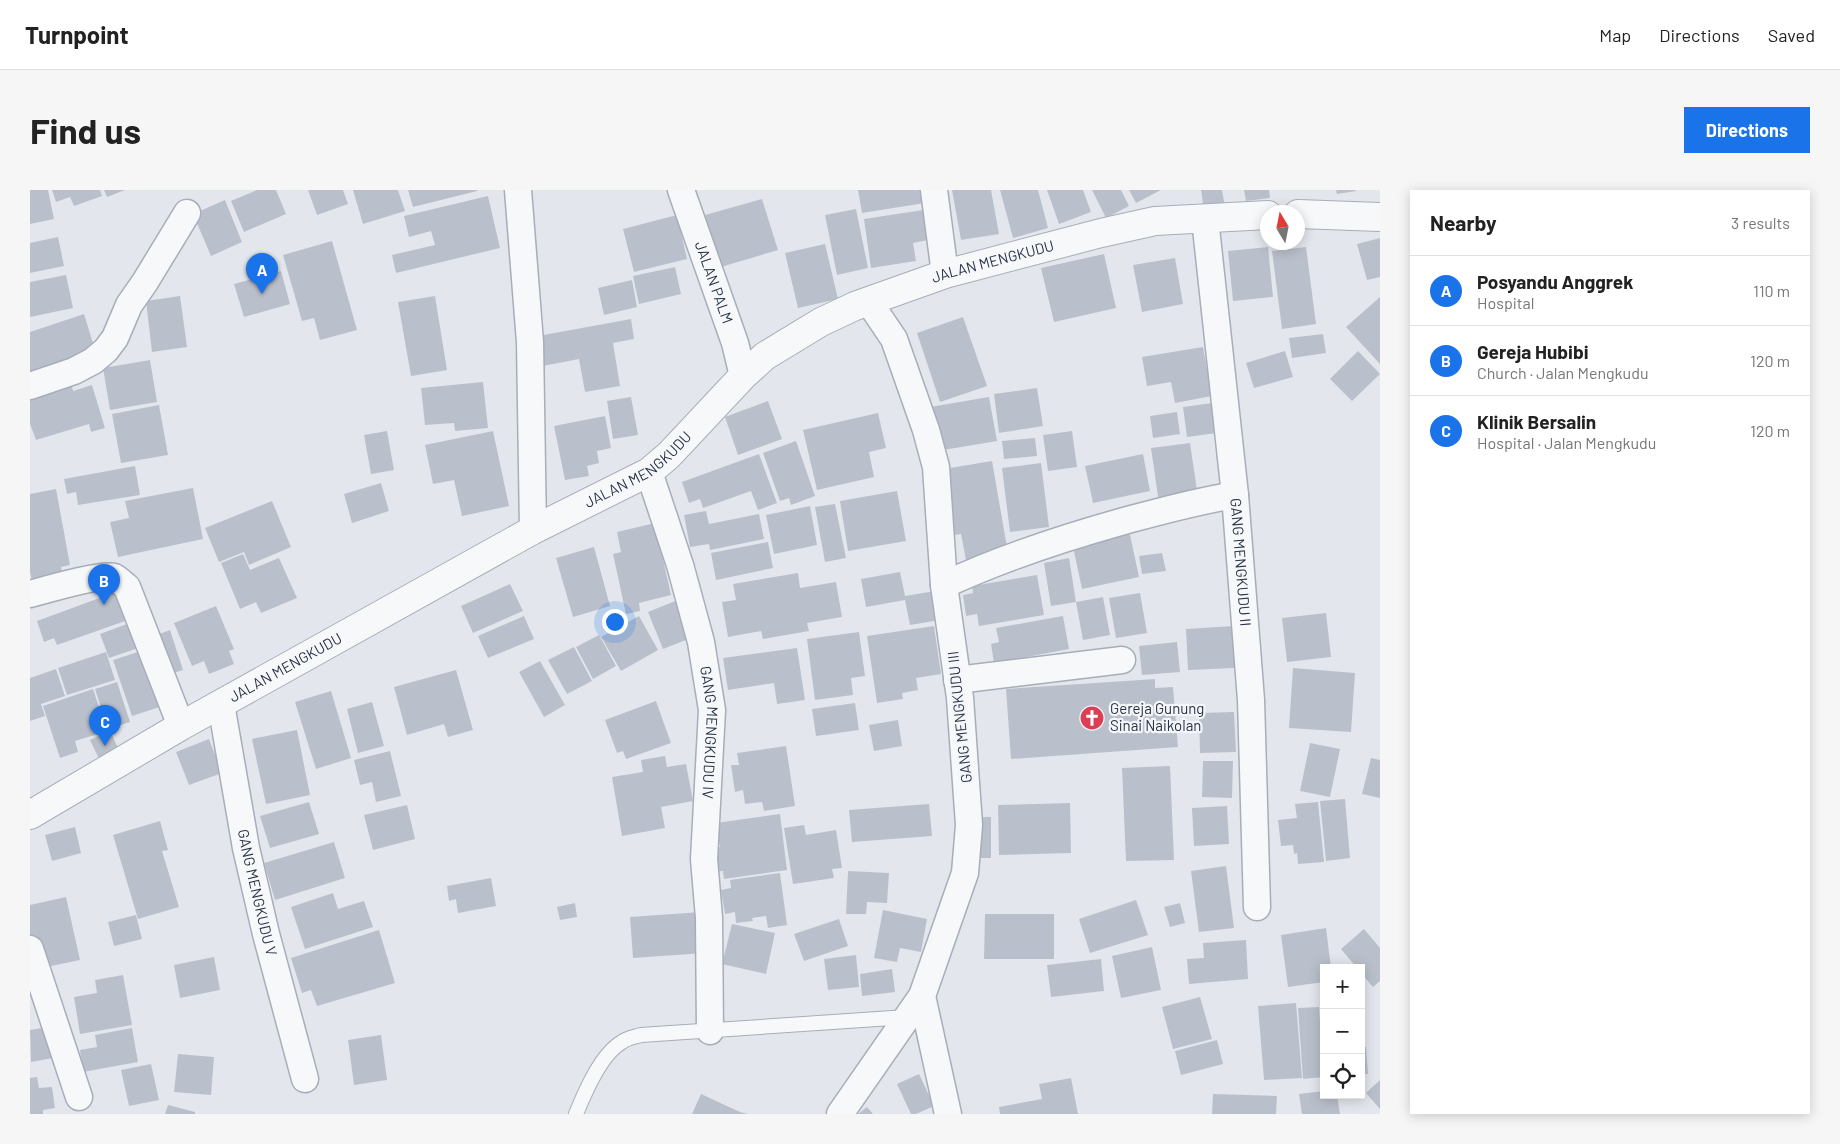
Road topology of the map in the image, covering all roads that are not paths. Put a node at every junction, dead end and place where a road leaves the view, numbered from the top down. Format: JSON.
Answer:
{"nodes":[{"id":1,"x":518,"y":190,"type":"edge"},
{"id":2,"x":681,"y":190,"type":"edge"},
{"id":3,"x":934,"y":190,"type":"edge"},
{"id":4,"x":188,"y":213,"type":"dead end"},
{"id":5,"x":1305,"y":214,"type":"edge"},
{"id":6,"x":1260,"y":216,"type":"edge"},
{"id":7,"x":1380,"y":217,"type":"edge"},
{"id":8,"x":1205,"y":219,"type":"junction"},
{"id":9,"x":945,"y":274,"type":"junction"},
{"id":10,"x":869,"y":302,"type":"junction"},
{"id":11,"x":743,"y":376,"type":"junction"},
{"id":12,"x":30,"y":386,"type":"edge"},
{"id":13,"x":649,"y":472,"type":"junction"},
{"id":14,"x":1235,"y":495,"type":"junction"},
{"id":15,"x":533,"y":530,"type":"junction"},
{"id":16,"x":944,"y":585,"type":"junction"},
{"id":17,"x":30,"y":594,"type":"edge"},
{"id":18,"x":1122,"y":660,"type":"dead end"},
{"id":19,"x":958,"y":680,"type":"junction"},
{"id":20,"x":221,"y":704,"type":"junction"},
{"id":21,"x":181,"y":726,"type":"junction"},
{"id":22,"x":30,"y":815,"type":"edge"},
{"id":23,"x":1257,"y":907,"type":"dead end"},
{"id":24,"x":30,"y":949,"type":"edge"},
{"id":25,"x":922,"y":996,"type":"junction"},
{"id":26,"x":907,"y":1018,"type":"junction"},
{"id":27,"x":710,"y":1031,"type":"junction"},
{"id":28,"x":304,"y":1079,"type":"dead end"},
{"id":29,"x":79,"y":1097,"type":"dead end"},
{"id":30,"x":576,"y":1114,"type":"edge"},
{"id":31,"x":840,"y":1114,"type":"edge"},
{"id":32,"x":948,"y":1114,"type":"edge"}],
"edges":[{"from":1,"to":15,"type":"street"},
{"from":2,"to":11,"type":"street","name":"JALAN PALM"},
{"from":3,"to":9,"type":"street"},
{"from":4,"to":12,"type":"street"},
{"from":5,"to":7,"type":"street"},
{"from":6,"to":8,"type":"street","name":"JALAN MENGKUDU"},
{"from":8,"to":9,"type":"street","name":"JALAN MENGKUDU"},
{"from":8,"to":14,"type":"street","name":"GANG MENGKUDU II"},
{"from":9,"to":10,"type":"street","name":"JALAN MENGKUDU"},
{"from":10,"to":11,"type":"street","name":"JALAN MENGKUDU"},
{"from":10,"to":16,"type":"street","name":"GANG MENGKUDU III"},
{"from":11,"to":13,"type":"street","name":"JALAN MENGKUDU"},
{"from":13,"to":15,"type":"street","name":"JALAN MENGKUDU"},
{"from":13,"to":27,"type":"street","name":"GANG MENGKUDU IV"},
{"from":14,"to":16,"type":"street"},
{"from":14,"to":23,"type":"street","name":"GANG MENGKUDU II"},
{"from":15,"to":20,"type":"street","name":"JALAN MENGKUDU"},
{"from":16,"to":19,"type":"street","name":"GANG MENGKUDU III"},
{"from":17,"to":21,"type":"street"},
{"from":18,"to":19,"type":"street"},
{"from":19,"to":25,"type":"street","name":"GANG MENGKUDU III"},
{"from":20,"to":21,"type":"street","name":"JALAN MENGKUDU"},
{"from":20,"to":28,"type":"street","name":"GANG MENGKUDU V"},
{"from":21,"to":22,"type":"street","name":"JALAN MENGKUDU"},
{"from":24,"to":29,"type":"street"},
{"from":25,"to":26,"type":"street","name":"GANG MENGKUDU III"},
{"from":25,"to":32,"type":"street"},
{"from":26,"to":27,"type":"lane"},
{"from":26,"to":31,"type":"street","name":"GANG MENGKUDU III"},
{"from":27,"to":30,"type":"lane"}]}
